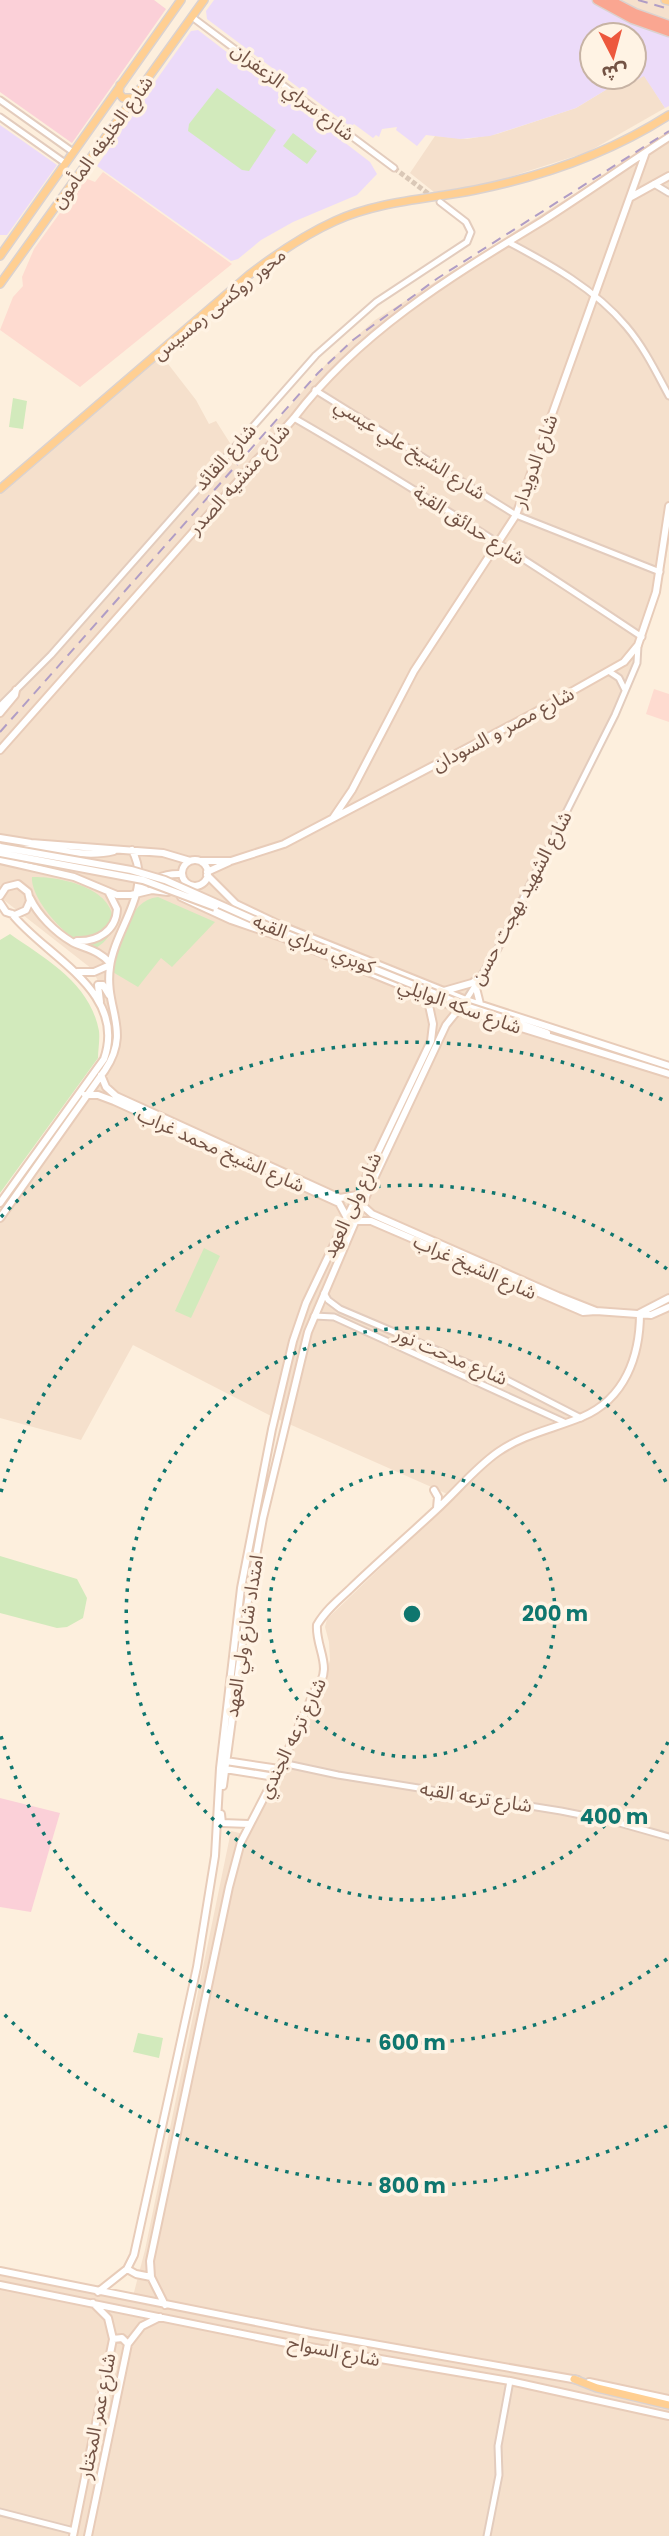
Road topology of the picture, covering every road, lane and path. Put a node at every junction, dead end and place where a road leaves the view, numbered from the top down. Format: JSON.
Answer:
{"nodes":[{"id":1,"x":181,"y":0,"type":"edge"},
{"id":2,"x":204,"y":0,"type":"edge"},
{"id":3,"x":597,"y":0,"type":"edge"},
{"id":4,"x":610,"y":0,"type":"edge"},
{"id":5,"x":192,"y":17,"type":"junction"},
{"id":6,"x":669,"y":25,"type":"edge"},
{"id":7,"x":669,"y":32,"type":"edge"},
{"id":8,"x":120,"y":85,"type":"junction"},
{"id":9,"x":134,"y":97,"type":"junction"},
{"id":10,"x":0,"y":100,"type":"edge"},
{"id":11,"x":14,"y":109,"type":"junction"},
{"id":12,"x":669,"y":115,"type":"edge"},
{"id":13,"x":24,"y":117,"type":"junction"},
{"id":14,"x":3,"y":120,"type":"edge"},
{"id":15,"x":96,"y":120,"type":"junction"},
{"id":16,"x":16,"y":129,"type":"junction"},
{"id":17,"x":110,"y":131,"type":"junction"},
{"id":18,"x":669,"y":137,"type":"edge"},
{"id":19,"x":73,"y":152,"type":"junction"},
{"id":20,"x":646,"y":152,"type":"junction"},
{"id":21,"x":65,"y":163,"type":"junction"},
{"id":22,"x":394,"y":168,"type":"tunnel mouth"},
{"id":23,"x":669,"y":176,"type":"edge"},
{"id":24,"x":654,"y":184,"type":"junction"},
{"id":25,"x":46,"y":191,"type":"junction"},
{"id":26,"x":669,"y":193,"type":"edge"},
{"id":27,"x":631,"y":197,"type":"junction"},
{"id":28,"x":60,"y":200,"type":"junction"},
{"id":29,"x":440,"y":202,"type":"tunnel mouth"},
{"id":30,"x":508,"y":242,"type":"junction"},
{"id":31,"x":0,"y":256,"type":"edge"},
{"id":32,"x":0,"y":284,"type":"edge"},
{"id":33,"x":594,"y":296,"type":"junction"},
{"id":34,"x":315,"y":390,"type":"junction"},
{"id":35,"x":669,"y":396,"type":"edge"},
{"id":36,"x":294,"y":418,"type":"junction"},
{"id":37,"x":0,"y":489,"type":"edge"},
{"id":38,"x":669,"y":506,"type":"edge"},
{"id":39,"x":516,"y":515,"type":"junction"},
{"id":40,"x":497,"y":543,"type":"junction"},
{"id":41,"x":660,"y":572,"type":"junction"},
{"id":42,"x":642,"y":637,"type":"junction"},
{"id":43,"x":638,"y":645,"type":"junction"},
{"id":44,"x":610,"y":672,"type":"junction"},
{"id":45,"x":16,"y":690,"type":"junction"},
{"id":46,"x":625,"y":692,"type":"junction"},
{"id":47,"x":0,"y":706,"type":"edge"},
{"id":48,"x":0,"y":713,"type":"edge"},
{"id":49,"x":0,"y":750,"type":"edge"},
{"id":50,"x":352,"y":790,"type":"junction"},
{"id":51,"x":365,"y":801,"type":"junction"},
{"id":52,"x":333,"y":818,"type":"junction"},
{"id":53,"x":0,"y":838,"type":"edge"},
{"id":54,"x":119,"y":849,"type":"junction"},
{"id":55,"x":0,"y":850,"type":"edge"},
{"id":56,"x":12,"y":850,"type":"junction"},
{"id":57,"x":132,"y":850,"type":"junction"},
{"id":58,"x":0,"y":860,"type":"edge"},
{"id":59,"x":190,"y":861,"type":"junction"},
{"id":60,"x":200,"y":861,"type":"junction"},
{"id":61,"x":231,"y":861,"type":"junction"},
{"id":62,"x":182,"y":874,"type":"junction"},
{"id":63,"x":207,"y":874,"type":"junction"},
{"id":64,"x":0,"y":883,"type":"edge"},
{"id":65,"x":8,"y":886,"type":"junction"},
{"id":66,"x":104,"y":890,"type":"junction"},
{"id":67,"x":136,"y":894,"type":"junction"},
{"id":68,"x":0,"y":896,"type":"edge"},
{"id":69,"x":30,"y":898,"type":"junction"},
{"id":70,"x":1,"y":906,"type":"edge"},
{"id":71,"x":12,"y":915,"type":"junction"},
{"id":72,"x":260,"y":930,"type":"junction"},
{"id":73,"x":68,"y":939,"type":"junction"},
{"id":74,"x":110,"y":964,"type":"junction"},
{"id":75,"x":77,"y":972,"type":"junction"},
{"id":76,"x":484,"y":975,"type":"junction"},
{"id":77,"x":476,"y":988,"type":"junction"},
{"id":78,"x":444,"y":991,"type":"junction"},
{"id":79,"x":426,"y":996,"type":"junction"},
{"id":80,"x":111,"y":997,"type":"junction"},
{"id":81,"x":466,"y":1000,"type":"junction"},
{"id":82,"x":480,"y":1004,"type":"junction"},
{"id":83,"x":100,"y":1005,"type":"junction"},
{"id":84,"x":457,"y":1008,"type":"junction"},
{"id":85,"x":433,"y":1024,"type":"junction"},
{"id":86,"x":444,"y":1030,"type":"junction"},
{"id":87,"x":626,"y":1054,"type":"junction"},
{"id":88,"x":669,"y":1066,"type":"edge"},
{"id":89,"x":669,"y":1074,"type":"edge"},
{"id":90,"x":101,"y":1075,"type":"junction"},
{"id":91,"x":85,"y":1095,"type":"junction"},
{"id":92,"x":356,"y":1195,"type":"junction"},
{"id":93,"x":0,"y":1203,"type":"edge"},
{"id":94,"x":362,"y":1205,"type":"junction"},
{"id":95,"x":0,"y":1218,"type":"edge"},
{"id":96,"x":346,"y":1218,"type":"junction"},
{"id":97,"x":355,"y":1221,"type":"junction"},
{"id":98,"x":462,"y":1258,"type":"junction"},
{"id":99,"x":324,"y":1292,"type":"junction"},
{"id":100,"x":669,"y":1298,"type":"edge"},
{"id":101,"x":669,"y":1307,"type":"edge"},
{"id":102,"x":640,"y":1313,"type":"junction"},
{"id":103,"x":314,"y":1316,"type":"junction"},
{"id":104,"x":581,"y":1418,"type":"junction"},
{"id":105,"x":274,"y":1419,"type":"joint"},
{"id":106,"x":564,"y":1422,"type":"junction"},
{"id":107,"x":285,"y":1424,"type":"joint"},
{"id":108,"x":434,"y":1490,"type":"dead end"},
{"id":109,"x":437,"y":1509,"type":"junction"},
{"id":110,"x":255,"y":1516,"type":"junction"},
{"id":111,"x":263,"y":1518,"type":"junction"},
{"id":112,"x":226,"y":1761,"type":"junction"},
{"id":113,"x":281,"y":1766,"type":"junction"},
{"id":114,"x":222,"y":1768,"type":"junction"},
{"id":115,"x":275,"y":1777,"type":"junction"},
{"id":116,"x":218,"y":1822,"type":"junction"},
{"id":117,"x":249,"y":1824,"type":"junction"},
{"id":118,"x":669,"y":1837,"type":"edge"},
{"id":119,"x":160,"y":2135,"type":"junction"},
{"id":120,"x":175,"y":2138,"type":"junction"},
{"id":121,"x":127,"y":2269,"type":"junction"},
{"id":122,"x":1,"y":2274,"type":"edge"},
{"id":123,"x":151,"y":2277,"type":"junction"},
{"id":124,"x":4,"y":2286,"type":"edge"},
{"id":125,"x":98,"y":2292,"type":"junction"},
{"id":126,"x":92,"y":2302,"type":"junction"},
{"id":127,"x":165,"y":2305,"type":"junction"},
{"id":128,"x":162,"y":2317,"type":"junction"},
{"id":129,"x":291,"y":2329,"type":"junction"},
{"id":130,"x":312,"y":2333,"type":"junction"},
{"id":131,"x":113,"y":2339,"type":"junction"},
{"id":132,"x":128,"y":2344,"type":"junction"},
{"id":133,"x":292,"y":2344,"type":"junction"},
{"id":134,"x":314,"y":2348,"type":"junction"},
{"id":135,"x":573,"y":2379,"type":"junction"},
{"id":136,"x":510,"y":2382,"type":"junction"},
{"id":137,"x":669,"y":2399,"type":"edge"},
{"id":138,"x":669,"y":2405,"type":"edge"},
{"id":139,"x":669,"y":2416,"type":"edge"},
{"id":140,"x":0,"y":2512,"type":"edge"},
{"id":141,"x":74,"y":2533,"type":"edge"},
{"id":142,"x":89,"y":2536,"type":"edge"},
{"id":143,"x":487,"y":2536,"type":"edge"}],
"edges":[{"from":1,"to":8,"type":"main road","name":"شارع الخليفه المأمون"},
{"from":2,"to":5,"type":"main road","name":"شارع الخليفه المأمون"},
{"from":3,"to":7,"type":"highway"},
{"from":4,"to":6,"type":"highway"},
{"from":5,"to":9,"type":"main road","name":"شارع الخليفه المأمون"},
{"from":5,"to":22,"type":"street","name":"شارع سراي الزعفران"},
{"from":8,"to":9,"type":"main road"},
{"from":8,"to":15,"type":"main road","name":"شارع الخليفه المأمون"},
{"from":9,"to":17,"type":"main road","name":"شارع الخليفه المأمون"},
{"from":10,"to":11,"type":"street"},
{"from":11,"to":13,"type":"street"},
{"from":11,"to":14,"type":"street"},
{"from":12,"to":37,"type":"main road","name":"محور روكسى رمسيس"},
{"from":13,"to":16,"type":"street"},
{"from":13,"to":19,"type":"street"},
{"from":14,"to":16,"type":"street"},
{"from":15,"to":17,"type":"main road"},
{"from":15,"to":19,"type":"main road","name":"شارع الخليفه المأمون"},
{"from":16,"to":21,"type":"street"},
{"from":17,"to":28,"type":"main road","name":"شارع الخليفه المأمون"},
{"from":18,"to":20,"type":"main road","name":"شارع منشيه الصدر"},
{"from":19,"to":21,"type":"main road","name":"شارع الخليفه المأمون"},
{"from":20,"to":27,"type":"main road","name":"شارع الدويدار"},
{"from":20,"to":30,"type":"main road","name":"شارع منشيه الصدر"},
{"from":21,"to":25,"type":"main road","name":"شارع الخليفه المأمون"},
{"from":23,"to":24,"type":"main road"},
{"from":24,"to":26,"type":"street"},
{"from":24,"to":27,"type":"main road"},
{"from":25,"to":28,"type":"main road"},
{"from":25,"to":31,"type":"main road","name":"شارع الخليفه المأمون"},
{"from":27,"to":33,"type":"main road","name":"شارع الدويدار"},
{"from":28,"to":32,"type":"main road","name":"شارع الخليفه المأمون"},
{"from":29,"to":45,"type":"street","name":"شارع القائد"},
{"from":30,"to":33,"type":"street"},
{"from":30,"to":34,"type":"main road","name":"شارع منشيه الصدر"},
{"from":33,"to":35,"type":"street"},
{"from":33,"to":39,"type":"main road","name":"شارع الدويدار"},
{"from":34,"to":36,"type":"main road","name":"شارع منشيه الصدر"},
{"from":34,"to":39,"type":"street","name":"شارع الشيخ علي عيسي"},
{"from":36,"to":40,"type":"street","name":"شارع حدائق القبة"},
{"from":36,"to":49,"type":"main road","name":"شارع منشيه الصدر"},
{"from":38,"to":41,"type":"main road","name":"شارع مصر و السودان"},
{"from":39,"to":40,"type":"main road","name":"شارع الدويدار"},
{"from":39,"to":41,"type":"street","name":"شارع الشيخ علي عيسي"},
{"from":40,"to":42,"type":"street","name":"شارع حدائق القبة"},
{"from":40,"to":50,"type":"main road","name":"شارع الدويدار"},
{"from":41,"to":42,"type":"main road","name":"شارع مصر و السودان"},
{"from":42,"to":43,"type":"main road","name":"شارع مصر و السودان"},
{"from":43,"to":44,"type":"main road","name":"شارع مصر و السودان"},
{"from":43,"to":46,"type":"street"},
{"from":44,"to":46,"type":"street"},
{"from":44,"to":51,"type":"main road","name":"شارع مصر و السودان"},
{"from":45,"to":47,"type":"street","name":"شارع القائد"},
{"from":45,"to":48,"type":"main road"},
{"from":46,"to":76,"type":"street","name":"شارع الشهيد بهجت حسن"},
{"from":50,"to":51,"type":"main road"},
{"from":50,"to":52,"type":"main road","name":"شارع الدويدار"},
{"from":51,"to":52,"type":"main road","name":"شارع مصر و السودان"},
{"from":52,"to":61,"type":"main road","name":"شارع مصر و السودان"},
{"from":53,"to":54,"type":"main road"},
{"from":54,"to":56,"type":"main road","bridge":true},
{"from":54,"to":57,"type":"main road"},
{"from":55,"to":56,"type":"main road","name":"كوبري سراي القبه","bridge":true},
{"from":55,"to":72,"type":"main road","name":"كوبري سراي القبه","bridge":true},
{"from":56,"to":87,"type":"main road","name":"كوبري سراي القبه","bridge":true},
{"from":57,"to":59,"type":"main road"},
{"from":57,"to":67,"type":"main road"},
{"from":58,"to":66,"type":"main road","name":"شارع سكه الوايلي"},
{"from":59,"to":60,"type":"main road"},
{"from":59,"to":62,"type":"main road"},
{"from":60,"to":61,"type":"main road","name":"شارع مصر و السودان"},
{"from":60,"to":63,"type":"main road"},
{"from":61,"to":63,"type":"main road","name":"شارع مصر و السودان"},
{"from":62,"to":63,"type":"main road"},
{"from":62,"to":67,"type":"main road"},
{"from":63,"to":78,"type":"main road","name":"شارع سكه الوايلي"},
{"from":64,"to":65,"type":"main road"},
{"from":65,"to":68,"type":"main road"},
{"from":65,"to":69,"type":"main road"},
{"from":66,"to":67,"type":"main road","name":"شارع سكه الوايلي"},
{"from":66,"to":73,"type":"main road"},
{"from":67,"to":72,"type":"main road","name":"شارع سكه الوايلي"},
{"from":67,"to":74,"type":"main road"},
{"from":69,"to":71,"type":"main road"},
{"from":69,"to":73,"type":"main road"},
{"from":70,"to":71,"type":"main road"},
{"from":71,"to":75,"type":"main road"},
{"from":72,"to":79,"type":"main road","name":"شارع سكه الوايلي"},
{"from":73,"to":74,"type":"main road"},
{"from":74,"to":75,"type":"main road"},
{"from":74,"to":80,"type":"main road"},
{"from":75,"to":83,"type":"main road"},
{"from":76,"to":77,"type":"street","name":"شارع الشهيد بهجت حسن"},
{"from":76,"to":78,"type":"main road"},
{"from":77,"to":81,"type":"street","name":"شارع الشهيد بهجت حسن"},
{"from":77,"to":82,"type":"main road"},
{"from":78,"to":81,"type":"main road","name":"شارع سكه الوايلي"},
{"from":79,"to":84,"type":"main road","name":"شارع سكه الوايلي"},
{"from":79,"to":85,"type":"main road"},
{"from":80,"to":83,"type":"main road"},
{"from":80,"to":90,"type":"main road"},
{"from":81,"to":82,"type":"main road","name":"شارع سكه الوايلي"},
{"from":81,"to":84,"type":"main road","name":"شارع ولى العهد"},
{"from":82,"to":87,"type":"main road","name":"شارع سكه الوايلي"},
{"from":83,"to":93,"type":"main road"},
{"from":84,"to":86,"type":"main road","name":"شارع ولى العهد"},
{"from":84,"to":89,"type":"main road","name":"شارع سكه الوايلي"},
{"from":85,"to":86,"type":"main road"},
{"from":85,"to":92,"type":"main road","name":"شارع ولى العهد"},
{"from":86,"to":94,"type":"main road","name":"شارع ولى العهد"},
{"from":87,"to":88,"type":"main road","name":"شارع سكه الوايلي"},
{"from":90,"to":91,"type":"main road"},
{"from":90,"to":92,"type":"main road","name":"شارع الشيخ محمد غراب"},
{"from":91,"to":95,"type":"main road"},
{"from":91,"to":96,"type":"main road","name":"شارع الشيخ محمد غراب"},
{"from":92,"to":96,"type":"main road","name":"شارع ولى العهد"},
{"from":94,"to":97,"type":"main road","name":"شارع ولى العهد"},
{"from":94,"to":98,"type":"main road","name":"شارع الشيخ غراب"},
{"from":96,"to":105,"type":"main road","name":"شارع ولى العهد"},
{"from":97,"to":98,"type":"main road","name":"شارع الشيخ غراب"},
{"from":97,"to":99,"type":"main road","name":"شارع ولى العهد"},
{"from":98,"to":102,"type":"main road","name":"شارع الشيخ غراب"},
{"from":99,"to":103,"type":"main road","name":"شارع ولى العهد"},
{"from":99,"to":104,"type":"street","name":"شارع مدحت نور"},
{"from":100,"to":102,"type":"main road"},
{"from":101,"to":102,"type":"main road"},
{"from":102,"to":104,"type":"main road","name":"شارع ترعه الجندي"},
{"from":103,"to":106,"type":"street","name":"شارع مدحت نور"},
{"from":103,"to":107,"type":"main road","name":"شارع ولى العهد"},
{"from":104,"to":106,"type":"main road","name":"شارع ترعه الجندي"},
{"from":105,"to":110,"type":"main road","name":"امتداد شارع ولي العهد"},
{"from":106,"to":109,"type":"main road","name":"شارع ترعه الجندي"},
{"from":107,"to":111,"type":"main road","name":"امتداد شارع ولي العهد"},
{"from":108,"to":109,"type":"main road"},
{"from":109,"to":113,"type":"main road","name":"شارع ترعه الجندي"},
{"from":110,"to":111,"type":"main road"},
{"from":110,"to":114,"type":"main road","name":"امتداد شارع ولي العهد"},
{"from":111,"to":112,"type":"main road","name":"امتداد شارع ولي العهد"},
{"from":112,"to":113,"type":"main road","name":"شارع ترعه القبه"},
{"from":112,"to":114,"type":"main road","name":"امتداد شارع ولي العهد"},
{"from":113,"to":115,"type":"main road","name":"شارع ترعه الجندي"},
{"from":113,"to":118,"type":"street","name":"شارع ترعه القبه"},
{"from":114,"to":115,"type":"main road"},
{"from":114,"to":116,"type":"main road"},
{"from":115,"to":117,"type":"main road","name":"شارع ترعه الجندي"},
{"from":116,"to":117,"type":"main road"},
{"from":116,"to":119,"type":"main road"},
{"from":117,"to":120,"type":"main road","name":"شارع ترعه الجندي"},
{"from":119,"to":120,"type":"main road"},
{"from":119,"to":121,"type":"main road"},
{"from":120,"to":123,"type":"main road","name":"شارع ترعه الجندي"},
{"from":121,"to":123,"type":"main road"},
{"from":121,"to":125,"type":"main road"},
{"from":122,"to":124,"type":"main road"},
{"from":122,"to":125,"type":"main road","name":"شارع السواح"},
{"from":123,"to":127,"type":"main road"},
{"from":124,"to":126,"type":"main road","name":"شارع السواح"},
{"from":125,"to":127,"type":"main road","name":"شارع السواح"},
{"from":126,"to":128,"type":"main road","name":"شارع السواح"},
{"from":126,"to":131,"type":"main road","name":"شارع عمر المختار"},
{"from":127,"to":129,"type":"main road","name":"شارع السواح"},
{"from":128,"to":132,"type":"main road","name":"شارع عمر المختار"},
{"from":128,"to":133,"type":"main road","name":"شارع السواح"},
{"from":129,"to":130,"type":"main road","name":"شارع السواح"},
{"from":129,"to":133,"type":"main road"},
{"from":130,"to":134,"type":"main road"},
{"from":130,"to":135,"type":"main road","name":"شارع السواح"},
{"from":131,"to":132,"type":"main road"},
{"from":131,"to":141,"type":"main road","name":"شارع عمر المختار"},
{"from":132,"to":142,"type":"main road","name":"شارع عمر المختار"},
{"from":133,"to":134,"type":"main road","name":"شارع السواح"},
{"from":134,"to":136,"type":"main road","name":"شارع السواح"},
{"from":135,"to":137,"type":"main road","name":"شارع السواح"},
{"from":135,"to":138,"type":"main road"},
{"from":136,"to":139,"type":"main road","name":"شارع السواح"},
{"from":136,"to":143,"type":"street"},
{"from":140,"to":141,"type":"street"}]}
